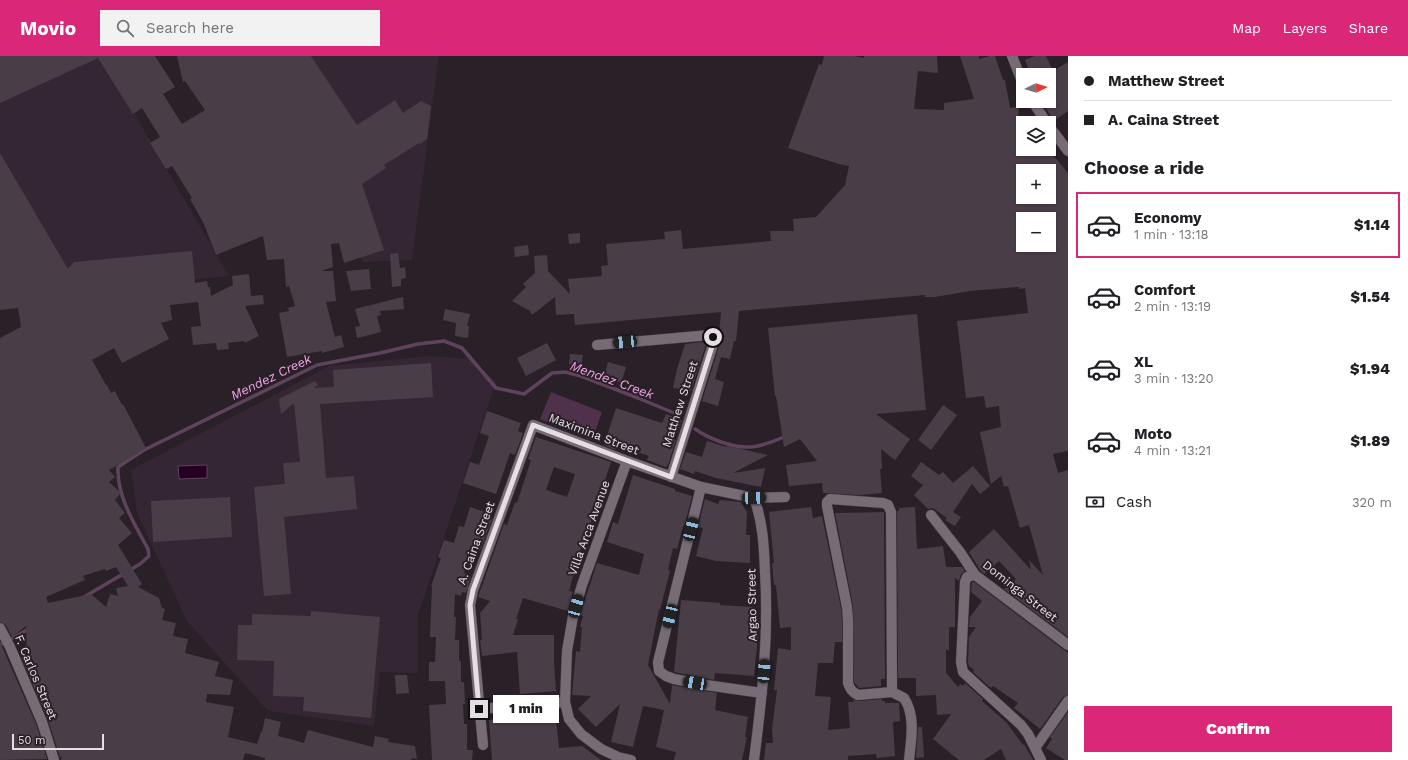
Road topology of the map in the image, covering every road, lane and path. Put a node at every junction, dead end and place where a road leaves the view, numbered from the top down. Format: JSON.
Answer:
{"nodes":[{"id":1,"x":1012,"y":56,"type":"edge"},
{"id":2,"x":1017,"y":68,"type":"edge"},
{"id":3,"x":1056,"y":135,"type":"edge"},
{"id":4,"x":1068,"y":151,"type":"edge"},
{"id":5,"x":597,"y":345,"type":"dead end"},
{"id":6,"x":533,"y":425,"type":"joint"},
{"id":7,"x":627,"y":461,"type":"junction"},
{"id":8,"x":671,"y":477,"type":"junction"},
{"id":9,"x":701,"y":487,"type":"junction"},
{"id":10,"x":785,"y":497,"type":"dead end"},
{"id":11,"x":754,"y":498,"type":"junction"},
{"id":12,"x":931,"y":515,"type":"dead end"},
{"id":13,"x":975,"y":574,"type":"junction"},
{"id":14,"x":2,"y":631,"type":"edge"},
{"id":15,"x":1068,"y":645,"type":"edge"},
{"id":16,"x":892,"y":692,"type":"junction"},
{"id":17,"x":762,"y":693,"type":"junction"},
{"id":18,"x":1068,"y":701,"type":"edge"},
{"id":19,"x":565,"y":702,"type":"junction"},
{"id":20,"x":479,"y":709,"type":"junction"},
{"id":21,"x":483,"y":746,"type":"dead end"},
{"id":22,"x":1035,"y":748,"type":"junction"},
{"id":23,"x":54,"y":760,"type":"edge"},
{"id":24,"x":631,"y":760,"type":"edge"},
{"id":25,"x":754,"y":760,"type":"edge"},
{"id":26,"x":909,"y":760,"type":"edge"},
{"id":27,"x":1042,"y":760,"type":"edge"}],
"edges":[{"from":1,"to":2,"type":"street"},
{"from":3,"to":4,"type":"street"},
{"from":5,"to":8,"type":"street","name":"Matthew Street"},
{"from":6,"to":7,"type":"street","name":"Maximina Street"},
{"from":6,"to":20,"type":"street","name":"A. Caina Street"},
{"from":7,"to":8,"type":"street","name":"Maximina Street"},
{"from":7,"to":19,"type":"street","name":"Villa Arca Avenue"},
{"from":8,"to":9,"type":"street","name":"Maximina Street"},
{"from":9,"to":11,"type":"street","name":"Maximina Street"},
{"from":9,"to":17,"type":"street"},
{"from":10,"to":11,"type":"street","name":"Maximina Street"},
{"from":11,"to":17,"type":"street","name":"Argao Street"},
{"from":12,"to":13,"type":"street","name":"Dominga Street"},
{"from":13,"to":15,"type":"street","name":"Dominga Street"},
{"from":13,"to":22,"type":"street"},
{"from":14,"to":23,"type":"street","name":"F. Carlos Street"},
{"from":16,"to":16,"type":"street"},
{"from":16,"to":26,"type":"street"},
{"from":17,"to":25,"type":"street","name":"Argao Street"},
{"from":18,"to":22,"type":"street"},
{"from":19,"to":20,"type":"street"},
{"from":19,"to":24,"type":"street","name":"Villa Arca Avenue"},
{"from":20,"to":21,"type":"street","name":"A. Caina Street"},
{"from":22,"to":27,"type":"street"}]}
